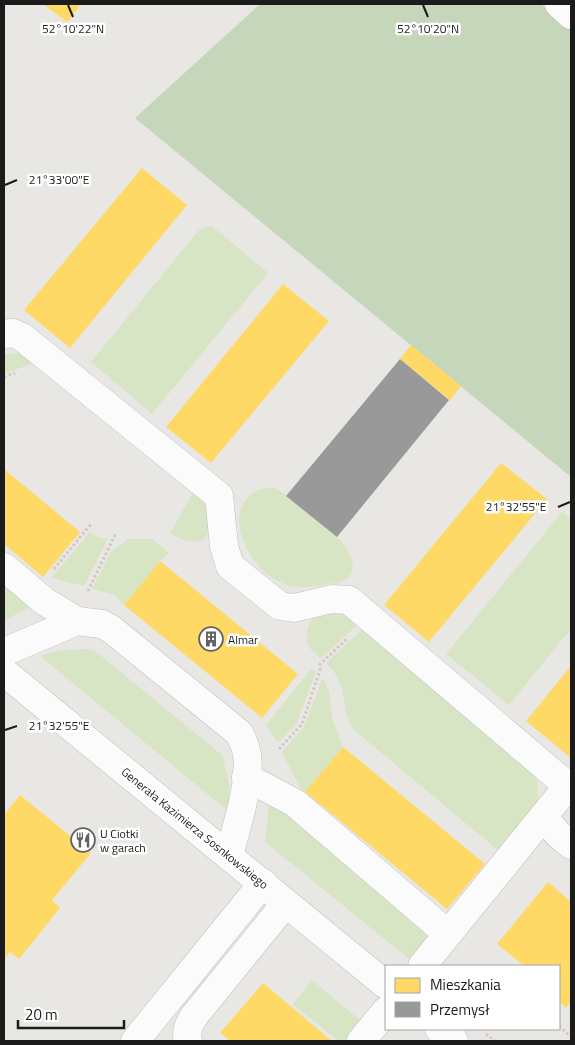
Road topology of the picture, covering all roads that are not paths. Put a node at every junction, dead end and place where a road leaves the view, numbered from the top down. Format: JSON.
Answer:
{"nodes":[{"id":1,"x":559,"y":4,"type":"edge"},
{"id":2,"x":571,"y":15,"type":"edge"},
{"id":3,"x":4,"y":334,"type":"edge"},
{"id":4,"x":4,"y":567,"type":"edge"},
{"id":5,"x":77,"y":621,"type":"junction"},
{"id":6,"x":4,"y":652,"type":"edge"},
{"id":7,"x":4,"y":672,"type":"edge"},
{"id":8,"x":246,"y":776,"type":"junction"},
{"id":9,"x":543,"y":817,"type":"junction"},
{"id":10,"x":571,"y":844,"type":"edge"},
{"id":11,"x":229,"y":856,"type":"junction"},
{"id":12,"x":262,"y":884,"type":"junction"},
{"id":13,"x":286,"y":902,"type":"junction"},
{"id":14,"x":448,"y":934,"type":"junction"},
{"id":15,"x":423,"y":965,"type":"edge"},
{"id":16,"x":385,"y":984,"type":"edge"},
{"id":17,"x":385,"y":1012,"type":"edge"},
{"id":18,"x":440,"y":1030,"type":"edge"},
{"id":19,"x":135,"y":1041,"type":"edge"},
{"id":20,"x":188,"y":1041,"type":"edge"},
{"id":21,"x":361,"y":1041,"type":"edge"},
{"id":22,"x":454,"y":1041,"type":"edge"}],
"edges":[{"from":1,"to":2,"type":"street"},
{"from":3,"to":9,"type":"street"},
{"from":4,"to":5,"type":"street"},
{"from":5,"to":6,"type":"street"},
{"from":5,"to":8,"type":"street"},
{"from":7,"to":11,"type":"street","name":"Generała Kazimierza Sosnkowskiego"},
{"from":8,"to":11,"type":"street"},
{"from":8,"to":14,"type":"street"},
{"from":9,"to":10,"type":"street"},
{"from":9,"to":14,"type":"street"},
{"from":11,"to":12,"type":"street","name":"Generała Kazimierza Sosnkowskiego"},
{"from":12,"to":13,"type":"street","name":"Generała Kazimierza Sosnkowskiego"},
{"from":12,"to":19,"type":"street"},
{"from":13,"to":16,"type":"street","name":"Generała Kazimierza Sosnkowskiego"},
{"from":13,"to":20,"type":"street"},
{"from":14,"to":15,"type":"street"},
{"from":17,"to":21,"type":"street"},
{"from":18,"to":22,"type":"street"}]}
